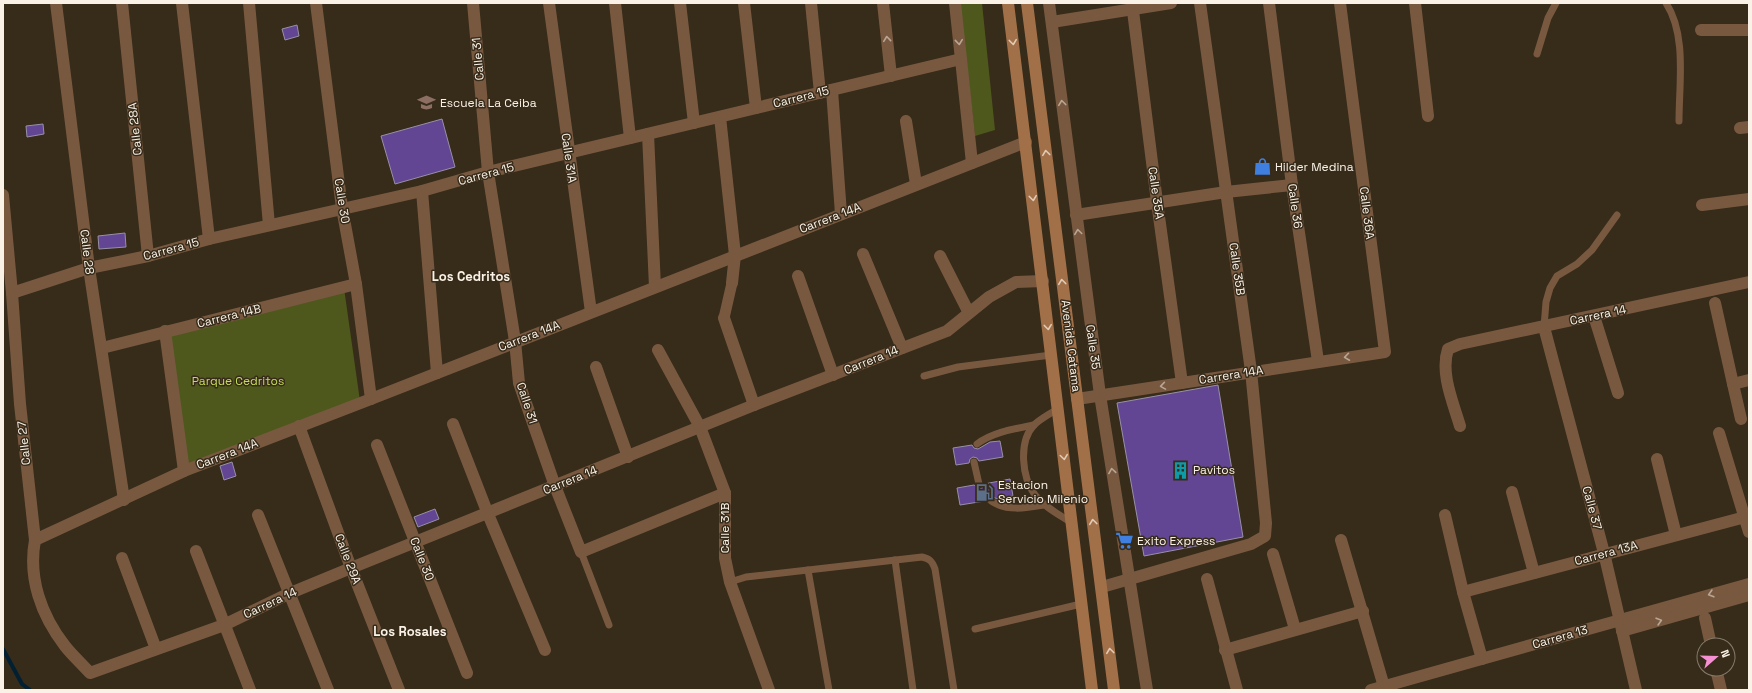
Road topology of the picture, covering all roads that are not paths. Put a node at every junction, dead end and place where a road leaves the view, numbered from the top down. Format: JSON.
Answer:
{"nodes":[{"id":1,"x":56,"y":3,"type":"edge"},
{"id":2,"x":122,"y":3,"type":"edge"},
{"id":3,"x":182,"y":3,"type":"edge"},
{"id":4,"x":249,"y":3,"type":"edge"},
{"id":5,"x":316,"y":3,"type":"edge"},
{"id":6,"x":473,"y":3,"type":"edge"},
{"id":7,"x":549,"y":3,"type":"edge"},
{"id":8,"x":615,"y":3,"type":"edge"},
{"id":9,"x":680,"y":3,"type":"edge"},
{"id":10,"x":744,"y":3,"type":"edge"},
{"id":11,"x":810,"y":3,"type":"edge"},
{"id":12,"x":884,"y":3,"type":"edge"},
{"id":13,"x":955,"y":3,"type":"edge"},
{"id":14,"x":1008,"y":3,"type":"edge"},
{"id":15,"x":1027,"y":3,"type":"edge"},
{"id":16,"x":1049,"y":3,"type":"edge"},
{"id":17,"x":1171,"y":3,"type":"edge"},
{"id":18,"x":1200,"y":3,"type":"edge"},
{"id":19,"x":1269,"y":3,"type":"edge"},
{"id":20,"x":1340,"y":3,"type":"edge"},
{"id":21,"x":1415,"y":3,"type":"edge"},
{"id":22,"x":1556,"y":3,"type":"edge"},
{"id":23,"x":1666,"y":3,"type":"edge"},
{"id":24,"x":1132,"y":7,"type":"edge"},
{"id":25,"x":1052,"y":22,"type":"junction"},
{"id":26,"x":1701,"y":30,"type":"dead end"},
{"id":27,"x":1749,"y":30,"type":"edge"},
{"id":28,"x":1537,"y":54,"type":"dead end"},
{"id":29,"x":961,"y":59,"type":"junction"},
{"id":30,"x":891,"y":76,"type":"junction"},
{"id":31,"x":832,"y":90,"type":"junction"},
{"id":32,"x":820,"y":93,"type":"junction"},
{"id":33,"x":756,"y":108,"type":"junction"},
{"id":34,"x":1428,"y":116,"type":"dead end"},
{"id":35,"x":720,"y":117,"type":"junction"},
{"id":36,"x":906,"y":121,"type":"dead end"},
{"id":37,"x":1679,"y":121,"type":"dead end"},
{"id":38,"x":694,"y":123,"type":"junction"},
{"id":39,"x":648,"y":134,"type":"junction"},
{"id":40,"x":630,"y":138,"type":"junction"},
{"id":41,"x":1026,"y":142,"type":"junction"},
{"id":42,"x":568,"y":153,"type":"junction"},
{"id":43,"x":972,"y":163,"type":"junction"},
{"id":44,"x":488,"y":172,"type":"junction"},
{"id":45,"x":916,"y":184,"type":"junction"},
{"id":46,"x":1292,"y":185,"type":"junction"},
{"id":47,"x":422,"y":191,"type":"junction"},
{"id":48,"x":1226,"y":192,"type":"junction"},
{"id":49,"x":3,"y":195,"type":"edge"},
{"id":50,"x":1749,"y":199,"type":"edge"},
{"id":51,"x":1157,"y":202,"type":"junction"},
{"id":52,"x":1702,"y":206,"type":"dead end"},
{"id":53,"x":342,"y":208,"type":"junction"},
{"id":54,"x":841,"y":214,"type":"junction"},
{"id":55,"x":1076,"y":215,"type":"junction"},
{"id":56,"x":1617,"y":215,"type":"dead end"},
{"id":57,"x":269,"y":225,"type":"junction"},
{"id":58,"x":209,"y":239,"type":"junction"},
{"id":59,"x":863,"y":254,"type":"dead end"},
{"id":60,"x":735,"y":255,"type":"junction"},
{"id":61,"x":148,"y":256,"type":"junction"},
{"id":62,"x":940,"y":256,"type":"dead end"},
{"id":63,"x":89,"y":268,"type":"junction"},
{"id":64,"x":798,"y":276,"type":"dead end"},
{"id":65,"x":1043,"y":281,"type":"junction"},
{"id":66,"x":1749,"y":282,"type":"edge"},
{"id":67,"x":356,"y":284,"type":"junction"},
{"id":68,"x":732,"y":284,"type":"joint"},
{"id":69,"x":655,"y":286,"type":"junction"},
{"id":70,"x":12,"y":293,"type":"junction"},
{"id":71,"x":1715,"y":303,"type":"dead end"},
{"id":72,"x":591,"y":312,"type":"junction"},
{"id":73,"x":969,"y":313,"type":"junction"},
{"id":74,"x":1594,"y":316,"type":"junction"},
{"id":75,"x":724,"y":318,"type":"joint"},
{"id":76,"x":1544,"y":327,"type":"junction"},
{"id":77,"x":165,"y":331,"type":"junction"},
{"id":78,"x":515,"y":341,"type":"junction"},
{"id":79,"x":102,"y":348,"type":"junction"},
{"id":80,"x":902,"y":348,"type":"junction"},
{"id":81,"x":658,"y":350,"type":"dead end"},
{"id":82,"x":1385,"y":352,"type":"joint"},
{"id":83,"x":1052,"y":355,"type":"junction"},
{"id":84,"x":1318,"y":362,"type":"junction"},
{"id":85,"x":596,"y":367,"type":"dead end"},
{"id":86,"x":1251,"y":371,"type":"junction"},
{"id":87,"x":437,"y":373,"type":"junction"},
{"id":88,"x":833,"y":375,"type":"junction"},
{"id":89,"x":924,"y":376,"type":"dead end"},
{"id":90,"x":1749,"y":380,"type":"edge"},
{"id":91,"x":1182,"y":383,"type":"junction"},
{"id":92,"x":1733,"y":384,"type":"junction"},
{"id":93,"x":1618,"y":393,"type":"dead end"},
{"id":94,"x":1100,"y":395,"type":"junction"},
{"id":95,"x":371,"y":399,"type":"junction"},
{"id":96,"x":1078,"y":399,"type":"junction"},
{"id":97,"x":754,"y":405,"type":"junction"},
{"id":98,"x":1057,"y":410,"type":"junction"},
{"id":99,"x":1740,"y":419,"type":"dead end"},
{"id":100,"x":453,"y":424,"type":"dead end"},
{"id":101,"x":1034,"y":425,"type":"junction"},
{"id":102,"x":299,"y":426,"type":"junction"},
{"id":103,"x":1460,"y":426,"type":"dead end"},
{"id":104,"x":700,"y":427,"type":"junction"},
{"id":105,"x":1719,"y":433,"type":"dead end"},
{"id":106,"x":977,"y":444,"type":"dead end"},
{"id":107,"x":377,"y":445,"type":"dead end"},
{"id":108,"x":628,"y":457,"type":"junction"},
{"id":109,"x":1657,"y":459,"type":"dead end"},
{"id":110,"x":974,"y":462,"type":"dead end"},
{"id":111,"x":184,"y":471,"type":"junction"},
{"id":112,"x":979,"y":484,"type":"dead end"},
{"id":113,"x":555,"y":486,"type":"junction"},
{"id":114,"x":1512,"y":492,"type":"dead end"},
{"id":115,"x":726,"y":493,"type":"junction"},
{"id":116,"x":124,"y":500,"type":"junction"},
{"id":117,"x":990,"y":500,"type":"dead end"},
{"id":118,"x":1044,"y":505,"type":"junction"},
{"id":119,"x":488,"y":514,"type":"junction"},
{"id":120,"x":258,"y":515,"type":"dead end"},
{"id":121,"x":1445,"y":515,"type":"dead end"},
{"id":122,"x":1747,"y":516,"type":"edge"},
{"id":123,"x":1073,"y":524,"type":"junction"},
{"id":124,"x":1749,"y":532,"type":"edge"},
{"id":125,"x":1676,"y":535,"type":"junction"},
{"id":126,"x":35,"y":540,"type":"junction"},
{"id":127,"x":1341,"y":540,"type":"dead end"},
{"id":128,"x":415,"y":542,"type":"junction"},
{"id":129,"x":196,"y":551,"type":"dead end"},
{"id":130,"x":581,"y":552,"type":"junction"},
{"id":131,"x":1604,"y":553,"type":"junction"},
{"id":132,"x":1273,"y":554,"type":"dead end"},
{"id":133,"x":122,"y":558,"type":"dead end"},
{"id":134,"x":895,"y":560,"type":"junction"},
{"id":135,"x":351,"y":568,"type":"junction"},
{"id":136,"x":808,"y":570,"type":"junction"},
{"id":137,"x":1534,"y":573,"type":"junction"},
{"id":138,"x":1129,"y":579,"type":"junction"},
{"id":139,"x":1207,"y":579,"type":"dead end"},
{"id":140,"x":730,"y":582,"type":"junction"},
{"id":141,"x":1749,"y":584,"type":"edge"},
{"id":142,"x":1102,"y":587,"type":"junction"},
{"id":143,"x":1463,"y":592,"type":"junction"},
{"id":144,"x":288,"y":594,"type":"junction"},
{"id":145,"x":1749,"y":595,"type":"edge"},
{"id":146,"x":1081,"y":604,"type":"junction"},
{"id":147,"x":1363,"y":611,"type":"junction"},
{"id":148,"x":1705,"y":618,"type":"dead end"},
{"id":149,"x":224,"y":625,"type":"junction"},
{"id":150,"x":609,"y":625,"type":"dead end"},
{"id":151,"x":1620,"y":626,"type":"junction"},
{"id":152,"x":975,"y":629,"type":"dead end"},
{"id":153,"x":1295,"y":629,"type":"junction"},
{"id":154,"x":1709,"y":637,"type":"edge"},
{"id":155,"x":156,"y":648,"type":"junction"},
{"id":156,"x":544,"y":650,"type":"dead end"},
{"id":157,"x":1225,"y":650,"type":"junction"},
{"id":158,"x":1482,"y":659,"type":"junction"},
{"id":159,"x":90,"y":672,"type":"joint"},
{"id":160,"x":467,"y":674,"type":"dead end"},
{"id":161,"x":1718,"y":677,"type":"edge"},
{"id":162,"x":1385,"y":688,"type":"edge"},
{"id":163,"x":250,"y":690,"type":"edge"},
{"id":164,"x":328,"y":690,"type":"edge"},
{"id":165,"x":399,"y":690,"type":"edge"},
{"id":166,"x":769,"y":690,"type":"edge"},
{"id":167,"x":829,"y":690,"type":"edge"},
{"id":168,"x":913,"y":690,"type":"edge"},
{"id":169,"x":954,"y":690,"type":"edge"},
{"id":170,"x":1092,"y":690,"type":"edge"},
{"id":171,"x":1114,"y":690,"type":"edge"},
{"id":172,"x":1147,"y":690,"type":"edge"},
{"id":173,"x":1237,"y":690,"type":"edge"},
{"id":174,"x":1371,"y":690,"type":"edge"},
{"id":175,"x":1636,"y":690,"type":"edge"},
{"id":176,"x":1721,"y":690,"type":"edge"}],
"edges":[{"from":1,"to":63,"type":"street","name":"Calle 28"},
{"from":2,"to":61,"type":"street","name":"Calle 28A"},
{"from":3,"to":58,"type":"street"},
{"from":4,"to":57,"type":"street"},
{"from":5,"to":53,"type":"street","name":"Calle 30"},
{"from":6,"to":44,"type":"street","name":"Calle 31"},
{"from":7,"to":42,"type":"street","name":"Calle 31A"},
{"from":8,"to":40,"type":"street"},
{"from":9,"to":38,"type":"street"},
{"from":10,"to":33,"type":"street"},
{"from":11,"to":32,"type":"street"},
{"from":30,"to":12,"type":"street","one_way":true},
{"from":13,"to":29,"type":"street","one_way":true},
{"from":14,"to":41,"type":"main road","name":"Avenida Catama","one_way":true},
{"from":96,"to":15,"type":"main road","name":"Avenida Catama","one_way":true},
{"from":16,"to":25,"type":"street","name":"Calle 35"},
{"from":17,"to":24,"type":"street"},
{"from":18,"to":48,"type":"street","name":"Calle 35B"},
{"from":19,"to":46,"type":"street","name":"Calle 36"},
{"from":20,"to":82,"type":"street","name":"Calle 36A"},
{"from":21,"to":34,"type":"street"},
{"from":22,"to":28,"type":"lane"},
{"from":23,"to":37,"type":"lane"},
{"from":24,"to":25,"type":"street"},
{"from":24,"to":51,"type":"street","name":"Calle 35A"},
{"from":55,"to":25,"type":"street","name":"Calle 35","one_way":true},
{"from":26,"to":27,"type":"street"},
{"from":29,"to":30,"type":"street","name":"Carrera 15"},
{"from":29,"to":43,"type":"street"},
{"from":30,"to":31,"type":"street","name":"Carrera 15"},
{"from":31,"to":32,"type":"street","name":"Carrera 15"},
{"from":31,"to":54,"type":"street"},
{"from":32,"to":33,"type":"street","name":"Carrera 15"},
{"from":33,"to":35,"type":"street","name":"Carrera 15"},
{"from":35,"to":38,"type":"street","name":"Carrera 15"},
{"from":35,"to":60,"type":"street"},
{"from":36,"to":45,"type":"street"},
{"from":38,"to":39,"type":"street","name":"Carrera 15"},
{"from":39,"to":40,"type":"street","name":"Carrera 15"},
{"from":39,"to":69,"type":"street"},
{"from":40,"to":42,"type":"street","name":"Carrera 15"},
{"from":41,"to":43,"type":"street","name":"Carrera 14A"},
{"from":41,"to":65,"type":"main road","name":"Avenida Catama","one_way":true},
{"from":42,"to":44,"type":"street","name":"Carrera 15"},
{"from":42,"to":72,"type":"street","name":"Calle 31A"},
{"from":43,"to":45,"type":"street","name":"Carrera 14A"},
{"from":44,"to":47,"type":"street","name":"Carrera 15"},
{"from":44,"to":78,"type":"street","name":"Calle 31"},
{"from":45,"to":54,"type":"street","name":"Carrera 14A"},
{"from":46,"to":48,"type":"street"},
{"from":46,"to":84,"type":"street","name":"Calle 36"},
{"from":47,"to":53,"type":"street","name":"Carrera 15"},
{"from":47,"to":87,"type":"street"},
{"from":48,"to":51,"type":"street"},
{"from":48,"to":86,"type":"street","name":"Calle 35B"},
{"from":49,"to":70,"type":"street","name":"Calle 27"},
{"from":50,"to":52,"type":"street"},
{"from":51,"to":55,"type":"street"},
{"from":51,"to":91,"type":"street","name":"Calle 35A"},
{"from":53,"to":57,"type":"street","name":"Carrera 15"},
{"from":53,"to":67,"type":"street","name":"Calle 30"},
{"from":54,"to":60,"type":"street","name":"Carrera 14A"},
{"from":94,"to":55,"type":"street","name":"Calle 35","one_way":true},
{"from":56,"to":76,"type":"lane"},
{"from":57,"to":58,"type":"street","name":"Carrera 15"},
{"from":58,"to":61,"type":"street","name":"Carrera 15"},
{"from":59,"to":80,"type":"street"},
{"from":60,"to":68,"type":"street"},
{"from":60,"to":69,"type":"street","name":"Carrera 14A"},
{"from":61,"to":63,"type":"street","name":"Carrera 15"},
{"from":62,"to":73,"type":"street"},
{"from":63,"to":70,"type":"street","name":"Carrera 15"},
{"from":63,"to":79,"type":"street","name":"Calle 28"},
{"from":64,"to":88,"type":"street"},
{"from":65,"to":73,"type":"street","name":"Carrera 14"},
{"from":65,"to":83,"type":"main road","name":"Avenida Catama","one_way":true},
{"from":66,"to":74,"type":"street","name":"Carrera 14"},
{"from":67,"to":77,"type":"street","name":"Carrera 14B"},
{"from":67,"to":95,"type":"street","name":"Calle 30"},
{"from":68,"to":75,"type":"street"},
{"from":69,"to":72,"type":"street","name":"Carrera 14A"},
{"from":70,"to":126,"type":"street","name":"Calle 27"},
{"from":71,"to":92,"type":"street"},
{"from":72,"to":78,"type":"street","name":"Carrera 14A"},
{"from":73,"to":80,"type":"street","name":"Carrera 14"},
{"from":74,"to":76,"type":"street","name":"Carrera 14"},
{"from":74,"to":93,"type":"street"},
{"from":75,"to":97,"type":"street"},
{"from":76,"to":103,"type":"street","name":"Carrera 14"},
{"from":76,"to":131,"type":"street","name":"Calle 37"},
{"from":77,"to":79,"type":"street","name":"Carrera 14B"},
{"from":77,"to":111,"type":"street"},
{"from":78,"to":87,"type":"street","name":"Carrera 14A"},
{"from":78,"to":113,"type":"street","name":"Calle 31"},
{"from":79,"to":116,"type":"street","name":"Calle 28"},
{"from":80,"to":88,"type":"street","name":"Carrera 14"},
{"from":81,"to":104,"type":"street","name":"Calle 31B"},
{"from":82,"to":84,"type":"street","name":"Carrera 14A","one_way":true},
{"from":83,"to":89,"type":"lane"},
{"from":83,"to":98,"type":"main road","name":"Avenida Catama"},
{"from":84,"to":86,"type":"street","name":"Carrera 14A"},
{"from":85,"to":108,"type":"street"},
{"from":86,"to":91,"type":"street","name":"Carrera 14A"},
{"from":86,"to":138,"type":"street","name":"Calle 35B"},
{"from":87,"to":95,"type":"street","name":"Carrera 14A"},
{"from":88,"to":97,"type":"street","name":"Carrera 14"},
{"from":90,"to":92,"type":"street"},
{"from":91,"to":94,"type":"street","name":"Carrera 14A","one_way":true},
{"from":92,"to":99,"type":"street"},
{"from":94,"to":96,"type":"street","name":"Carrera 14A"},
{"from":138,"to":94,"type":"street","name":"Calle 35","one_way":true},
{"from":95,"to":102,"type":"street","name":"Carrera 14A"},
{"from":142,"to":96,"type":"main road","name":"Avenida Catama","one_way":true},
{"from":97,"to":104,"type":"street","name":"Carrera 14"},
{"from":98,"to":101,"type":"lane"},
{"from":98,"to":123,"type":"main road","name":"Avenida Catama","one_way":true},
{"from":100,"to":119,"type":"street"},
{"from":101,"to":106,"type":"lane"},
{"from":101,"to":118,"type":"lane"},
{"from":102,"to":111,"type":"street","name":"Carrera 14A"},
{"from":102,"to":135,"type":"street","name":"Calle 29A"},
{"from":104,"to":108,"type":"street","name":"Carrera 14"},
{"from":104,"to":115,"type":"street","name":"Calle 31B"},
{"from":105,"to":122,"type":"street"},
{"from":107,"to":128,"type":"street","name":"Calle 30"},
{"from":108,"to":113,"type":"street","name":"Carrera 14"},
{"from":109,"to":125,"type":"street"},
{"from":110,"to":112,"type":"lane"},
{"from":111,"to":116,"type":"street","name":"Carrera 14A"},
{"from":113,"to":119,"type":"street","name":"Carrera 14"},
{"from":113,"to":130,"type":"street","name":"Calle 31"},
{"from":114,"to":137,"type":"street"},
{"from":115,"to":130,"type":"street"},
{"from":115,"to":140,"type":"street","name":"Calle 31B"},
{"from":116,"to":126,"type":"street","name":"Carrera 14A"},
{"from":117,"to":118,"type":"lane"},
{"from":118,"to":123,"type":"lane"},
{"from":119,"to":128,"type":"street","name":"Carrera 14"},
{"from":119,"to":156,"type":"street"},
{"from":120,"to":144,"type":"street"},
{"from":121,"to":143,"type":"street"},
{"from":122,"to":124,"type":"street"},
{"from":122,"to":125,"type":"street","name":"Carrera 13A"},
{"from":123,"to":146,"type":"main road","name":"Avenida Catama"},
{"from":125,"to":131,"type":"street","name":"Carrera 13A"},
{"from":126,"to":159,"type":"street","name":"Calle 27"},
{"from":127,"to":147,"type":"street"},
{"from":128,"to":135,"type":"street","name":"Carrera 14"},
{"from":128,"to":160,"type":"street","name":"Calle 30"},
{"from":129,"to":149,"type":"street"},
{"from":130,"to":150,"type":"lane","name":"Calle 31"},
{"from":131,"to":137,"type":"street","name":"Carrera 13A"},
{"from":131,"to":151,"type":"street","name":"Calle 37"},
{"from":132,"to":153,"type":"street"},
{"from":133,"to":155,"type":"street"},
{"from":134,"to":136,"type":"lane"},
{"from":134,"to":168,"type":"lane"},
{"from":134,"to":169,"type":"lane"},
{"from":135,"to":144,"type":"street","name":"Carrera 14"},
{"from":135,"to":165,"type":"street","name":"Calle 29A"},
{"from":136,"to":140,"type":"lane"},
{"from":136,"to":167,"type":"lane"},
{"from":137,"to":143,"type":"street","name":"Carrera 13A"},
{"from":138,"to":142,"type":"street"},
{"from":138,"to":172,"type":"street","name":"Calle 35"},
{"from":139,"to":157,"type":"street"},
{"from":140,"to":166,"type":"street","name":"Calle 31B"},
{"from":141,"to":151,"type":"street","name":"Carrera 13","one_way":true},
{"from":171,"to":142,"type":"main road","name":"Avenida Catama","one_way":true},
{"from":143,"to":158,"type":"street"},
{"from":144,"to":149,"type":"street","name":"Carrera 14"},
{"from":144,"to":164,"type":"street"},
{"from":151,"to":145,"type":"street","name":"Carrera 13","one_way":true},
{"from":146,"to":152,"type":"lane"},
{"from":146,"to":170,"type":"main road","name":"Avenida Catama"},
{"from":147,"to":153,"type":"street"},
{"from":147,"to":162,"type":"street"},
{"from":148,"to":154,"type":"street"},
{"from":149,"to":155,"type":"street","name":"Carrera 14"},
{"from":149,"to":163,"type":"street"},
{"from":151,"to":158,"type":"street","name":"Carrera 13"},
{"from":151,"to":175,"type":"street","name":"Calle 37"},
{"from":153,"to":157,"type":"street"},
{"from":155,"to":159,"type":"street","name":"Carrera 14"},
{"from":157,"to":173,"type":"street"},
{"from":158,"to":162,"type":"street","name":"Carrera 13"},
{"from":161,"to":176,"type":"street"},
{"from":162,"to":174,"type":"street","name":"Carrera 13"}]}
